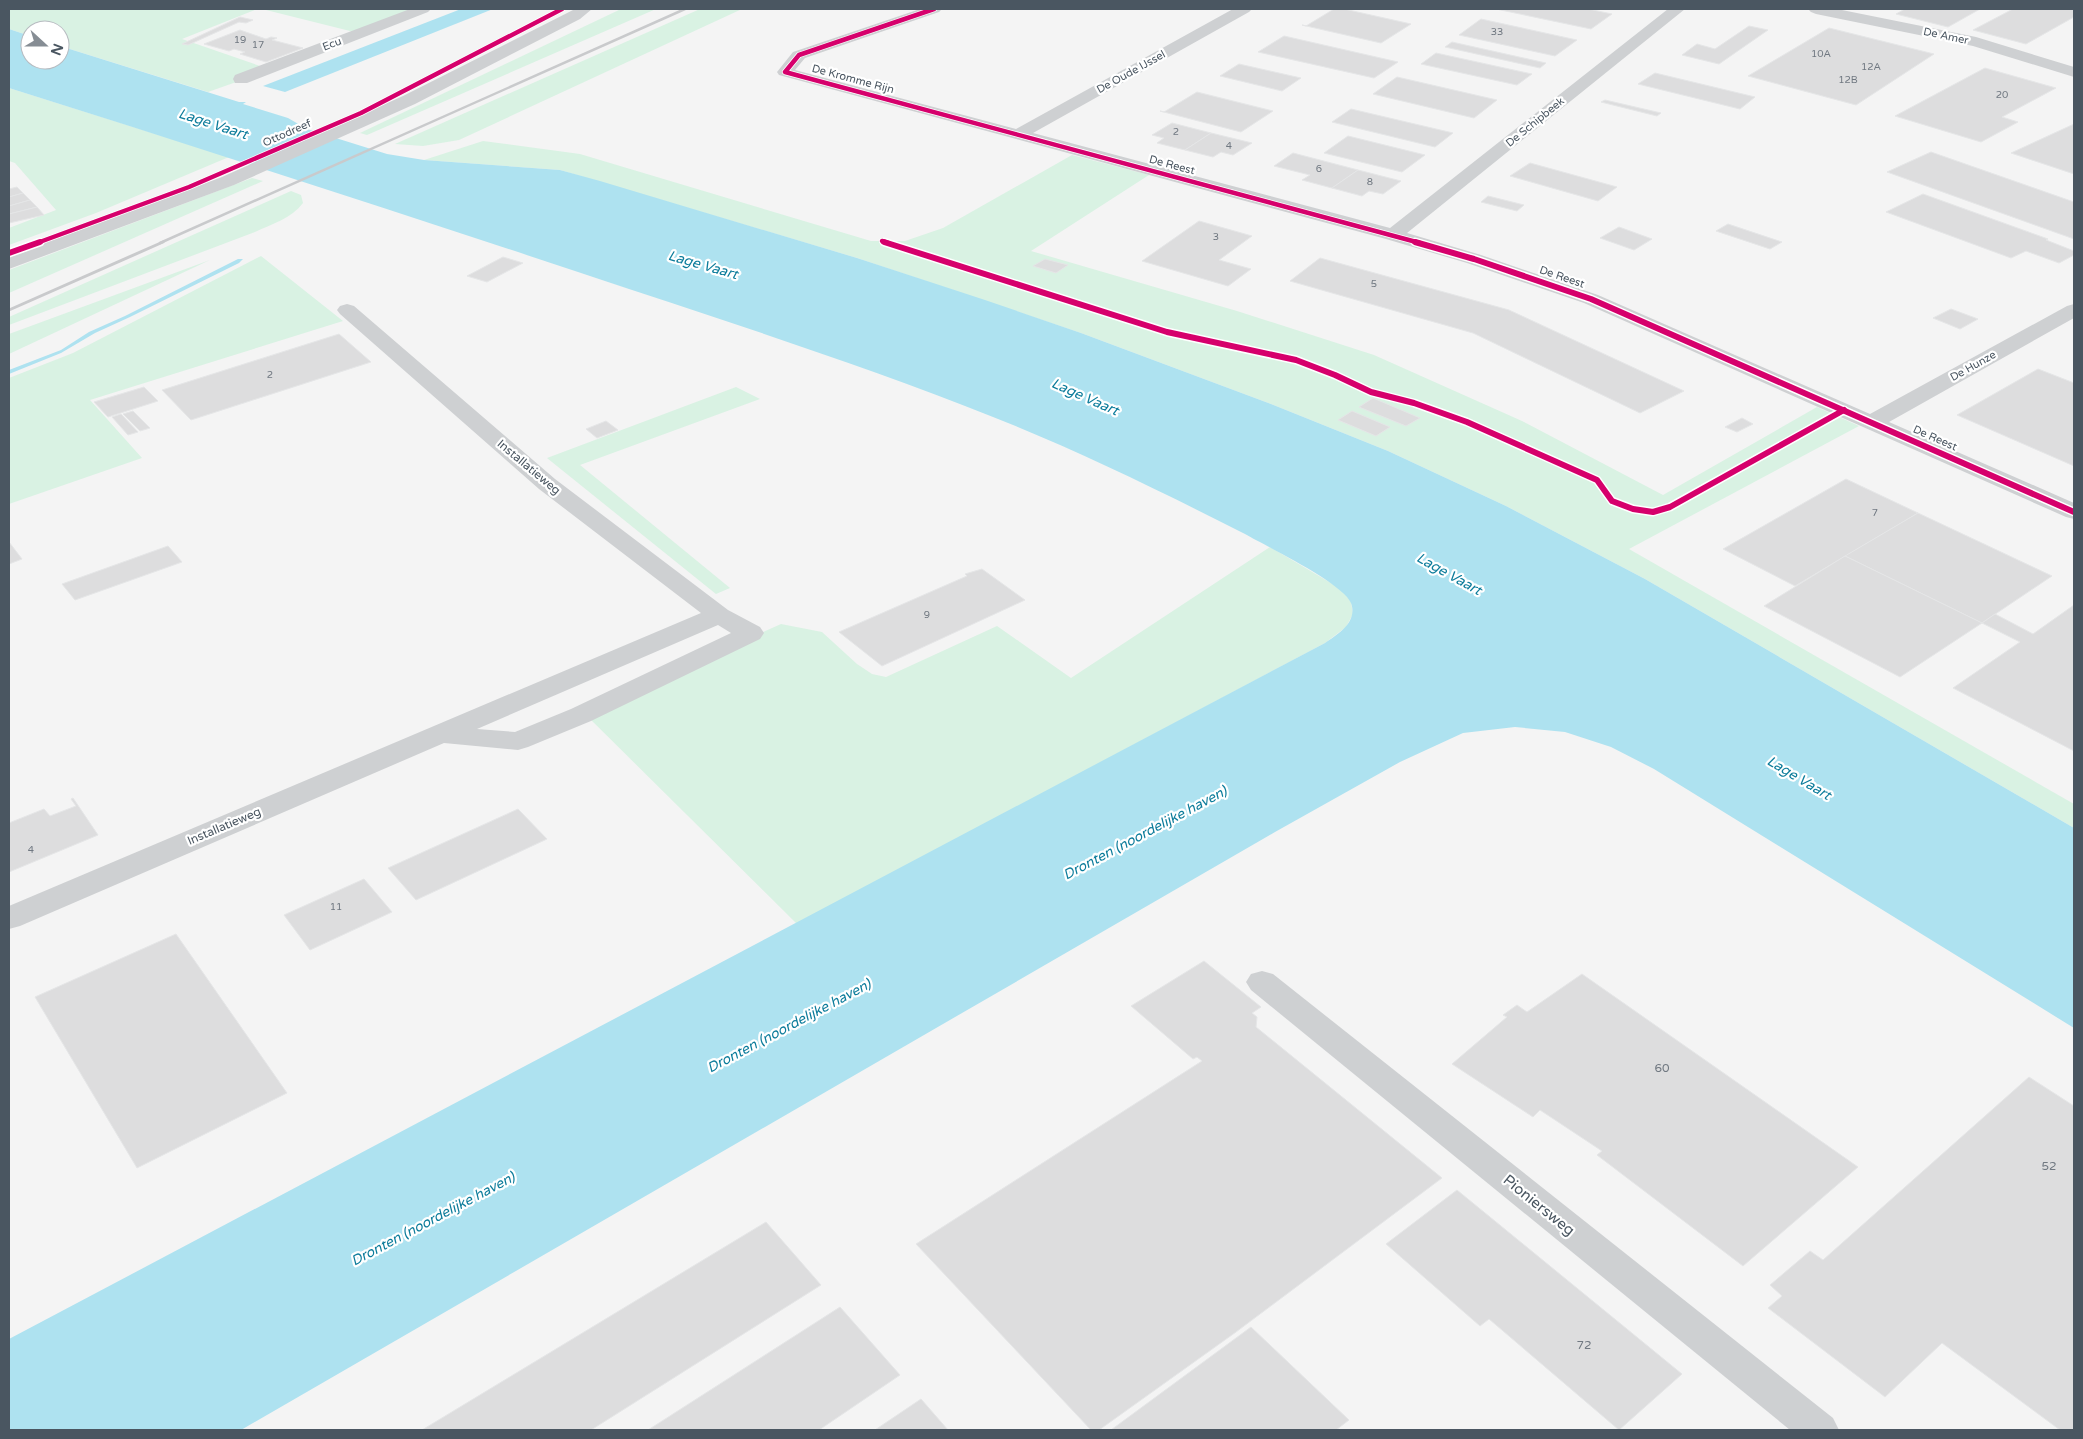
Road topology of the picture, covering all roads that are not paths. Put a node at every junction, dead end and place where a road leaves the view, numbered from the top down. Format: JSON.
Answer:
{"nodes":[{"id":1,"x":423,"y":9,"type":"edge"},
{"id":2,"x":598,"y":9,"type":"edge"},
{"id":3,"x":934,"y":9,"type":"edge"},
{"id":4,"x":1244,"y":9,"type":"edge"},
{"id":5,"x":1678,"y":9,"type":"edge"},
{"id":6,"x":1816,"y":9,"type":"edge"},
{"id":7,"x":579,"y":12,"type":"edge"},
{"id":8,"x":2074,"y":72,"type":"edge"},
{"id":9,"x":241,"y":79,"type":"dead end"},
{"id":10,"x":1017,"y":135,"type":"junction"},
{"id":11,"x":1394,"y":235,"type":"junction"},
{"id":12,"x":9,"y":263,"type":"edge"},
{"id":13,"x":347,"y":310,"type":"dead end"},
{"id":14,"x":2074,"y":310,"type":"edge"},
{"id":15,"x":1872,"y":422,"type":"junction"},
{"id":16,"x":2074,"y":512,"type":"edge"},
{"id":17,"x":719,"y":616,"type":"junction"},
{"id":18,"x":439,"y":734,"type":"junction"},
{"id":19,"x":9,"y":918,"type":"edge"},
{"id":20,"x":1262,"y":982,"type":"dead end"},
{"id":21,"x":1817,"y":1430,"type":"edge"}],
"edges":[{"from":1,"to":9,"type":"street","name":"Ecu"},
{"from":2,"to":7,"type":"street","name":"Ottodreef"},
{"from":3,"to":10,"type":"street","name":"De Kromme Rijn"},
{"from":4,"to":10,"type":"street","name":"De Oude IJssel"},
{"from":5,"to":11,"type":"street","name":"De Schipbeek"},
{"from":6,"to":8,"type":"street","name":"De Amer"},
{"from":7,"to":12,"type":"street","name":"Ottodreef"},
{"from":10,"to":11,"type":"street","name":"De Reest"},
{"from":11,"to":15,"type":"street","name":"De Reest"},
{"from":13,"to":17,"type":"street","name":"Installatieweg"},
{"from":14,"to":15,"type":"street","name":"De Hunze"},
{"from":15,"to":16,"type":"street","name":"De Reest"},
{"from":17,"to":18,"type":"street","name":"Installatieweg"},
{"from":17,"to":18,"type":"street","name":"Installatieweg"},
{"from":18,"to":19,"type":"street","name":"Installatieweg"},
{"from":20,"to":21,"type":"street","name":"Pioniersweg"}]}
